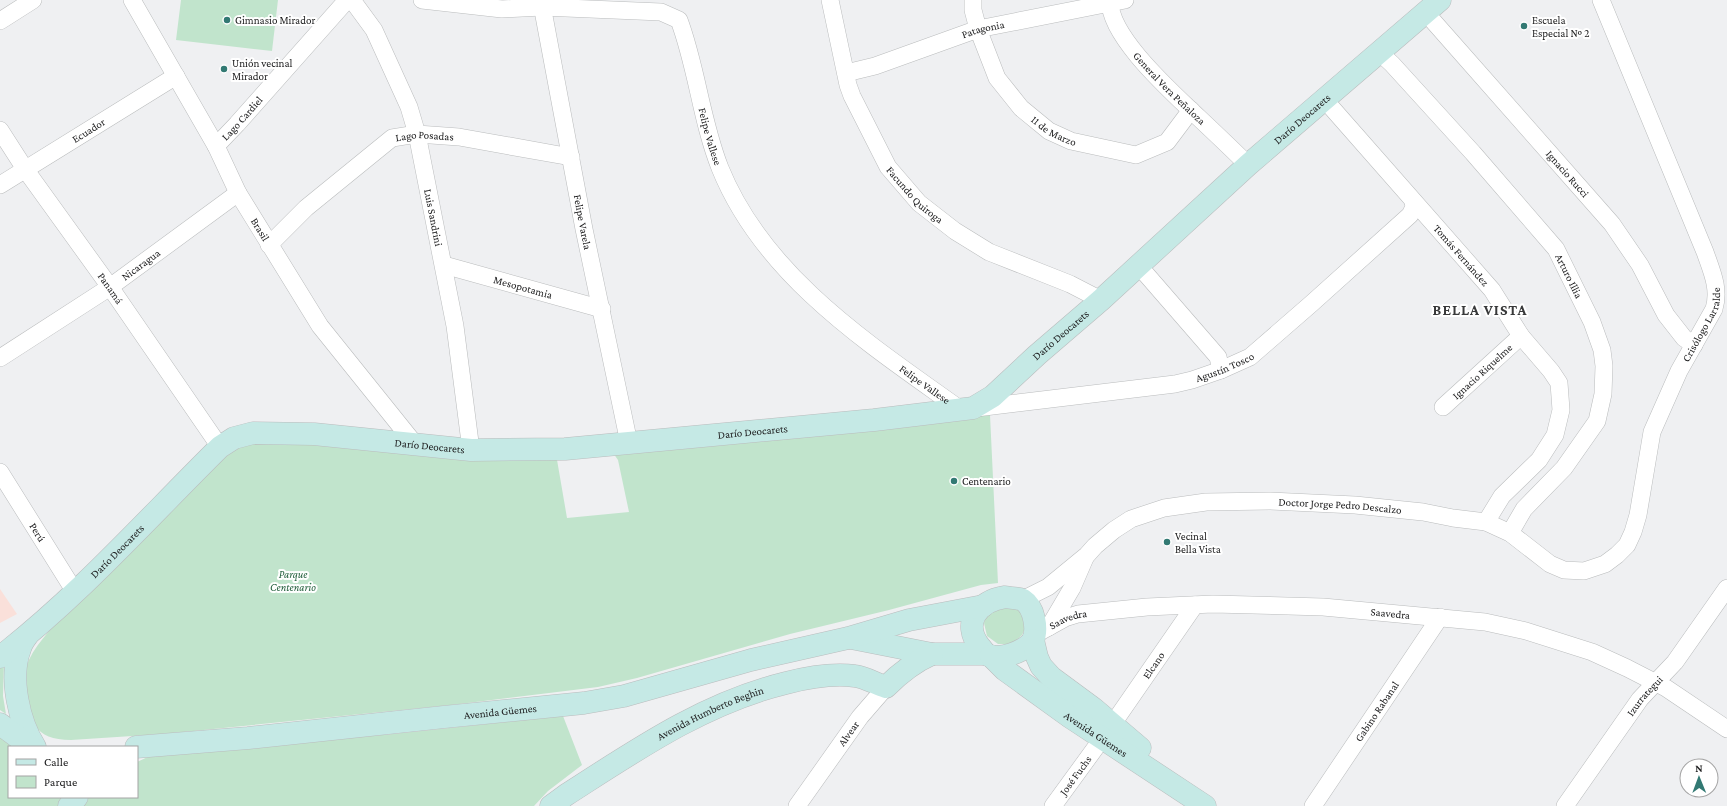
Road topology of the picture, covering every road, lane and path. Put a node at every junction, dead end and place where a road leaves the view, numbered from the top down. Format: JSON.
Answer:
{"nodes":[{"id":1,"x":33,"y":0,"type":"edge"},
{"id":2,"x":132,"y":0,"type":"edge"},
{"id":3,"x":347,"y":0,"type":"edge"},
{"id":4,"x":352,"y":0,"type":"edge"},
{"id":5,"x":422,"y":0,"type":"edge"},
{"id":6,"x":830,"y":0,"type":"edge"},
{"id":7,"x":973,"y":0,"type":"edge"},
{"id":8,"x":1601,"y":0,"type":"edge"},
{"id":9,"x":1115,"y":1,"type":"edge"},
{"id":10,"x":541,"y":4,"type":"edge"},
{"id":11,"x":1433,"y":6,"type":"edge"},
{"id":12,"x":0,"y":21,"type":"edge"},
{"id":13,"x":978,"y":29,"type":"junction"},
{"id":14,"x":1379,"y":52,"type":"junction"},
{"id":15,"x":846,"y":73,"type":"junction"},
{"id":16,"x":176,"y":76,"type":"junction"},
{"id":17,"x":1324,"y":99,"type":"junction"},
{"id":18,"x":1190,"y":110,"type":"junction"},
{"id":19,"x":0,"y":130,"type":"edge"},
{"id":20,"x":417,"y":134,"type":"junction"},
{"id":21,"x":216,"y":146,"type":"junction"},
{"id":22,"x":571,"y":157,"type":"junction"},
{"id":23,"x":1248,"y":166,"type":"junction"},
{"id":24,"x":25,"y":169,"type":"junction"},
{"id":25,"x":0,"y":185,"type":"edge"},
{"id":26,"x":238,"y":193,"type":"junction"},
{"id":27,"x":1413,"y":201,"type":"junction"},
{"id":28,"x":269,"y":245,"type":"junction"},
{"id":29,"x":444,"y":266,"type":"junction"},
{"id":30,"x":1138,"y":266,"type":"junction"},
{"id":31,"x":110,"y":287,"type":"junction"},
{"id":32,"x":1101,"y":300,"type":"junction"},
{"id":33,"x":602,"y":309,"type":"junction"},
{"id":34,"x":1521,"y":336,"type":"junction"},
{"id":35,"x":1694,"y":345,"type":"junction"},
{"id":36,"x":0,"y":358,"type":"edge"},
{"id":37,"x":1221,"y":370,"type":"junction"},
{"id":38,"x":1443,"y":407,"type":"dead end"},
{"id":39,"x":967,"y":409,"type":"junction"},
{"id":40,"x":414,"y":443,"type":"junction"},
{"id":41,"x":629,"y":444,"type":"junction"},
{"id":42,"x":220,"y":447,"type":"junction"},
{"id":43,"x":471,"y":450,"type":"junction"},
{"id":44,"x":0,"y":472,"type":"edge"},
{"id":45,"x":1486,"y":522,"type":"junction"},
{"id":46,"x":1510,"y":533,"type":"junction"},
{"id":47,"x":1087,"y":555,"type":"junction"},
{"id":48,"x":1592,"y":569,"type":"joint"},
{"id":49,"x":1727,"y":588,"type":"edge"},
{"id":50,"x":75,"y":592,"type":"junction"},
{"id":51,"x":1022,"y":600,"type":"junction"},
{"id":52,"x":1195,"y":605,"type":"junction"},
{"id":53,"x":983,"y":606,"type":"junction"},
{"id":54,"x":940,"y":614,"type":"junction"},
{"id":55,"x":1440,"y":617,"type":"junction"},
{"id":56,"x":1038,"y":634,"type":"junction"},
{"id":57,"x":27,"y":636,"type":"junction"},
{"id":58,"x":848,"y":638,"type":"junction"},
{"id":59,"x":989,"y":655,"type":"junction"},
{"id":60,"x":0,"y":656,"type":"edge"},
{"id":61,"x":918,"y":657,"type":"junction"},
{"id":62,"x":1656,"y":682,"type":"junction"},
{"id":63,"x":886,"y":687,"type":"junction"},
{"id":64,"x":0,"y":724,"type":"edge"},
{"id":65,"x":1727,"y":729,"type":"edge"},
{"id":66,"x":1107,"y":732,"type":"junction"},
{"id":67,"x":30,"y":746,"type":"edge"},
{"id":68,"x":34,"y":746,"type":"edge"},
{"id":69,"x":139,"y":748,"type":"edge"},
{"id":70,"x":76,"y":798,"type":"edge"},
{"id":71,"x":566,"y":802,"type":"edge"},
{"id":72,"x":69,"y":806,"type":"edge"},
{"id":73,"x":797,"y":806,"type":"edge"},
{"id":74,"x":1053,"y":806,"type":"edge"},
{"id":75,"x":1205,"y":806,"type":"edge"},
{"id":76,"x":1221,"y":806,"type":"edge"},
{"id":77,"x":1314,"y":806,"type":"edge"},
{"id":78,"x":1565,"y":806,"type":"edge"}],
"edges":[{"from":1,"to":12,"type":"street"},
{"from":2,"to":16,"type":"street","name":"Brasil"},
{"from":3,"to":21,"type":"street","name":"Lago Cardiel"},
{"from":4,"to":20,"type":"street","name":"Luis Sandrini"},
{"from":5,"to":10,"type":"street","name":"Felipe Vallese"},
{"from":6,"to":15,"type":"street","name":"Facundo Quiroga"},
{"from":7,"to":13,"type":"street","name":"11 de Marzo"},
{"from":8,"to":35,"type":"street","name":"Crisólogo Larralde"},
{"from":9,"to":13,"type":"street","name":"Patagonia"},
{"from":9,"to":18,"type":"street","name":"General Vera Peñaloza"},
{"from":10,"to":22,"type":"street","name":"Felipe Varela"},
{"from":10,"to":39,"type":"street","name":"Felipe Vallese"},
{"from":11,"to":14,"type":"street","name":"Darío Deocarets"},
{"from":11,"to":35,"type":"street","name":"Ignacio Rucci"},
{"from":13,"to":15,"type":"street","name":"Patagonia"},
{"from":13,"to":18,"type":"street","name":"11 de Marzo"},
{"from":14,"to":17,"type":"street","name":"Darío Deocarets"},
{"from":14,"to":46,"type":"street","name":"Arturo Illia"},
{"from":15,"to":32,"type":"street","name":"Facundo Quiroga"},
{"from":16,"to":21,"type":"street","name":"Brasil"},
{"from":16,"to":24,"type":"street","name":"Ecuador"},
{"from":17,"to":23,"type":"street","name":"Darío Deocarets"},
{"from":17,"to":27,"type":"street","name":"Tomás Fernández"},
{"from":18,"to":23,"type":"street","name":"General Vera Peñaloza"},
{"from":19,"to":24,"type":"street","name":"Panamá"},
{"from":20,"to":22,"type":"street","name":"Lago Posadas"},
{"from":20,"to":28,"type":"street","name":"Lago Posadas"},
{"from":20,"to":29,"type":"street","name":"Luis Sandrini"},
{"from":21,"to":26,"type":"street","name":"Brasil"},
{"from":22,"to":33,"type":"street","name":"Felipe Varela"},
{"from":23,"to":30,"type":"street","name":"Darío Deocarets"},
{"from":24,"to":25,"type":"street","name":"Ecuador"},
{"from":24,"to":31,"type":"street","name":"Panamá"},
{"from":26,"to":28,"type":"street","name":"Brasil"},
{"from":26,"to":31,"type":"street","name":"Nicaragua"},
{"from":27,"to":34,"type":"street","name":"Tomás Fernández"},
{"from":27,"to":37,"type":"street","name":"Agustín Tosco"},
{"from":28,"to":40,"type":"street","name":"Brasil"},
{"from":29,"to":33,"type":"street","name":"Mesopotamia"},
{"from":29,"to":43,"type":"street","name":"Luis Sandrini"},
{"from":30,"to":32,"type":"street","name":"Darío Deocarets"},
{"from":30,"to":37,"type":"street"},
{"from":31,"to":36,"type":"street","name":"Nicaragua"},
{"from":31,"to":42,"type":"street","name":"Panamá"},
{"from":32,"to":39,"type":"street","name":"Darío Deocarets"},
{"from":33,"to":41,"type":"street","name":"Felipe Varela"},
{"from":34,"to":38,"type":"street","name":"Ignacio Riquelme"},
{"from":34,"to":45,"type":"street","name":"Tomás Fernández"},
{"from":35,"to":48,"type":"street","name":"Crisólogo Larralde"},
{"from":37,"to":39,"type":"street","name":"Agustín Tosco"},
{"from":39,"to":41,"type":"street","name":"Darío Deocarets"},
{"from":40,"to":42,"type":"street","name":"Darío Deocarets"},
{"from":40,"to":43,"type":"street","name":"Darío Deocarets"},
{"from":41,"to":43,"type":"street","name":"Darío Deocarets"},
{"from":42,"to":50,"type":"street","name":"Darío Deocarets"},
{"from":44,"to":50,"type":"street","name":"Perú"},
{"from":45,"to":46,"type":"street","name":"Doctor Jorge Pedro Descalzo"},
{"from":45,"to":47,"type":"street","name":"Doctor Jorge Pedro Descalzo"},
{"from":46,"to":48,"type":"street","name":"Doctor Jorge Pedro Descalzo"},
{"from":47,"to":51,"type":"street"},
{"from":47,"to":56,"type":"street"},
{"from":49,"to":62,"type":"street","name":"Izurrategui"},
{"from":50,"to":57,"type":"street","name":"Darío Deocarets"},
{"from":51,"to":53,"type":"street"},
{"from":51,"to":56,"type":"street"},
{"from":52,"to":55,"type":"street","name":"Saavedra"},
{"from":52,"to":56,"type":"street","name":"Saavedra"},
{"from":52,"to":66,"type":"street","name":"Elcano"},
{"from":53,"to":54,"type":"street","name":"Avenida Güemes"},
{"from":53,"to":59,"type":"street"},
{"from":54,"to":58,"type":"street","name":"Avenida Güemes"},
{"from":54,"to":61,"type":"street","name":"Alvear"},
{"from":55,"to":62,"type":"street","name":"Saavedra"},
{"from":55,"to":77,"type":"street","name":"Gabino Rabanal"},
{"from":56,"to":59,"type":"street"},
{"from":56,"to":66,"type":"street","name":"Avenida Güemes"},
{"from":57,"to":60,"type":"street","name":"Darío Deocarets"},
{"from":57,"to":68,"type":"street"},
{"from":58,"to":61,"type":"street","name":"Avenida Güemes"},
{"from":58,"to":69,"type":"street","name":"Avenida Güemes"},
{"from":59,"to":61,"type":"street","name":"Avenida Güemes"},
{"from":59,"to":66,"type":"street","name":"Avenida Güemes"},
{"from":61,"to":63,"type":"street","name":"Alvear"},
{"from":62,"to":65,"type":"street","name":"Saavedra"},
{"from":62,"to":78,"type":"street","name":"Izurrategui"},
{"from":63,"to":71,"type":"street","name":"Avenida Humberto Beghin"},
{"from":63,"to":73,"type":"street","name":"Alvear"},
{"from":64,"to":67,"type":"street"},
{"from":66,"to":74,"type":"street","name":"José Fuchs"},
{"from":66,"to":75,"type":"street","name":"Avenida Güemes"},
{"from":66,"to":76,"type":"street","name":"Avenida Güemes"},
{"from":70,"to":72,"type":"street"}]}
